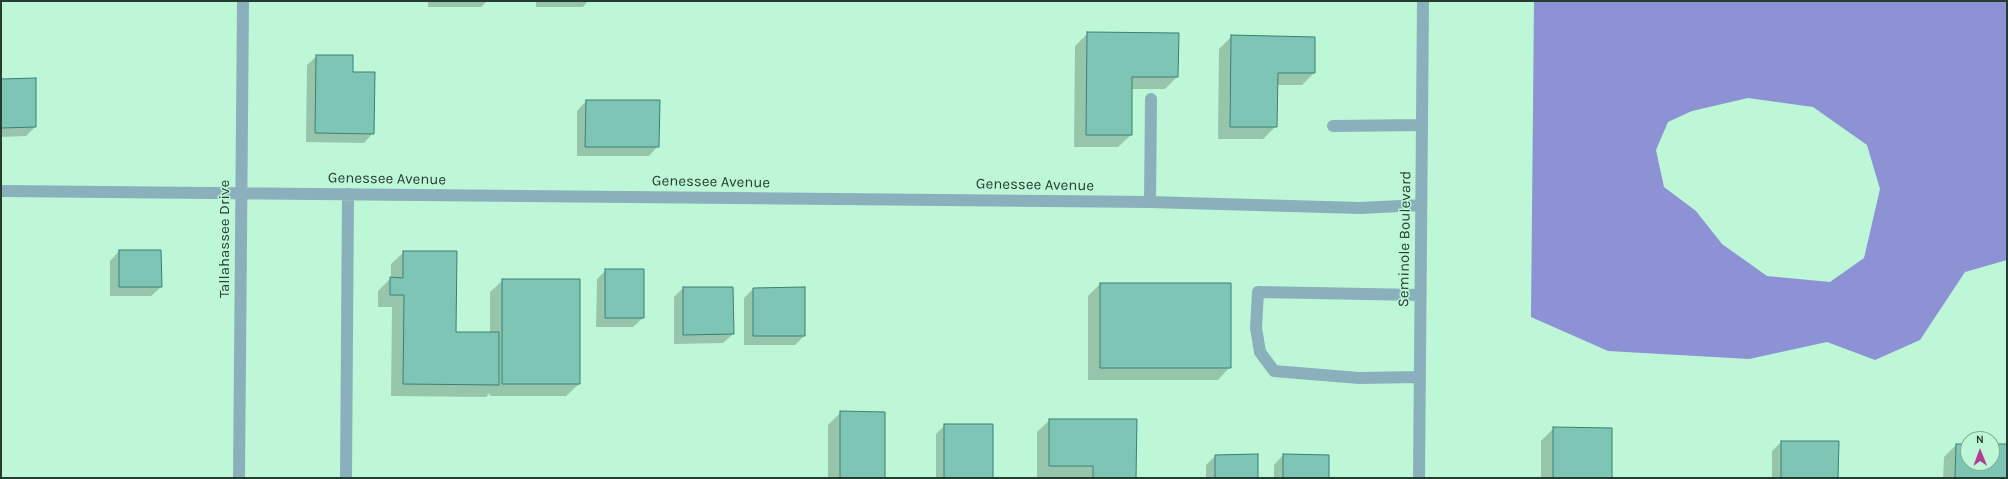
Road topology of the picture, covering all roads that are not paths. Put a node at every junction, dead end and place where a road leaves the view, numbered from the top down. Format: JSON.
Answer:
{"nodes":[{"id":1,"x":243,"y":1,"type":"edge"},
{"id":2,"x":1423,"y":1,"type":"edge"},
{"id":3,"x":1151,"y":99,"type":"dead end"},
{"id":4,"x":1422,"y":125,"type":"junction"},
{"id":5,"x":1333,"y":126,"type":"dead end"},
{"id":6,"x":1,"y":191,"type":"edge"},
{"id":7,"x":241,"y":193,"type":"junction"},
{"id":8,"x":348,"y":194,"type":"junction"},
{"id":9,"x":1150,"y":202,"type":"junction"},
{"id":10,"x":1421,"y":205,"type":"junction"},
{"id":11,"x":1420,"y":295,"type":"junction"},
{"id":12,"x":1420,"y":377,"type":"junction"},
{"id":13,"x":239,"y":478,"type":"edge"},
{"id":14,"x":346,"y":478,"type":"edge"},
{"id":15,"x":1419,"y":478,"type":"edge"}],
"edges":[{"from":1,"to":7,"type":"street","name":"Tallahassee Drive"},
{"from":2,"to":4,"type":"street","name":"Seminole Boulevard"},
{"from":3,"to":9,"type":"street"},
{"from":4,"to":5,"type":"street"},
{"from":4,"to":10,"type":"street","name":"Seminole Boulevard"},
{"from":6,"to":7,"type":"street","name":"Genessee Avenue"},
{"from":7,"to":8,"type":"street","name":"Genessee Avenue"},
{"from":7,"to":13,"type":"street","name":"Tallahassee Drive"},
{"from":8,"to":9,"type":"street","name":"Genessee Avenue"},
{"from":8,"to":14,"type":"street"},
{"from":9,"to":10,"type":"street","name":"Genessee Avenue"},
{"from":10,"to":11,"type":"street","name":"Seminole Boulevard"},
{"from":11,"to":12,"type":"street","name":"Seminole Boulevard"},
{"from":11,"to":12,"type":"street"},
{"from":12,"to":15,"type":"street","name":"Seminole Boulevard"}]}
